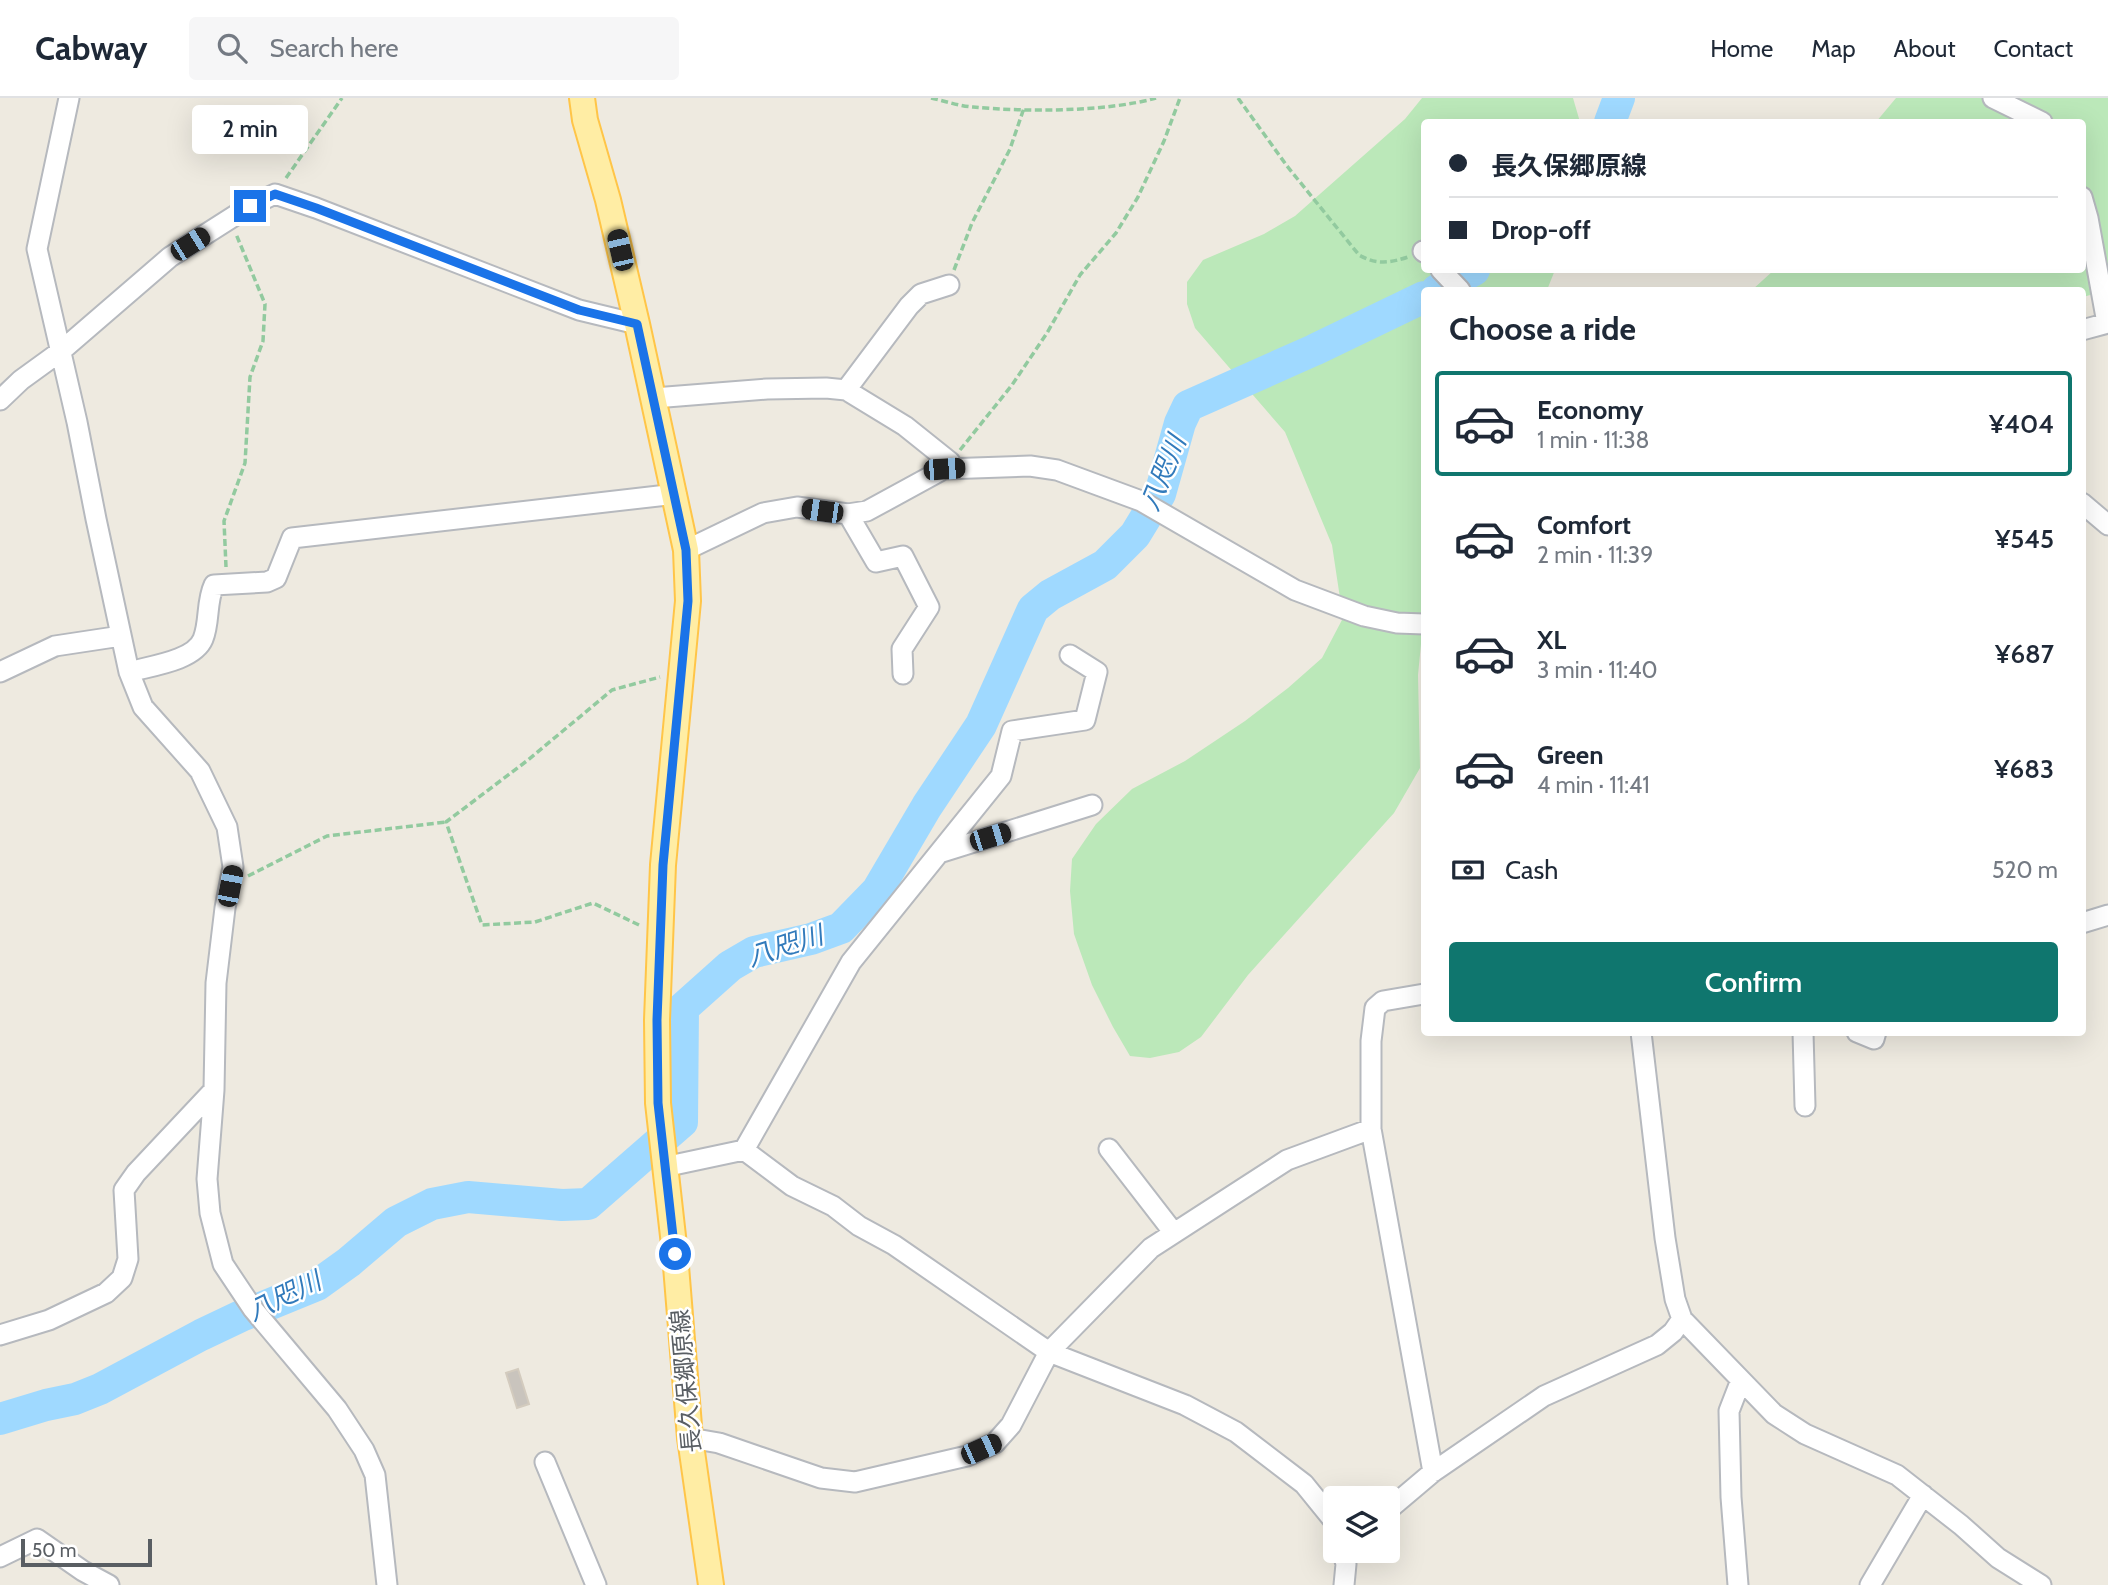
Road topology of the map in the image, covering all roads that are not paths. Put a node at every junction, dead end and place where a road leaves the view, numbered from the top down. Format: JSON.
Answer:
{"nodes":[{"id":1,"x":69,"y":98,"type":"edge"},
{"id":2,"x":582,"y":98,"type":"edge"},
{"id":3,"x":1993,"y":98,"type":"edge"},
{"id":4,"x":2036,"y":119,"type":"edge"},
{"id":5,"x":2086,"y":211,"type":"edge"},
{"id":6,"x":1444,"y":273,"type":"edge"},
{"id":7,"x":949,"y":285,"type":"road end"},
{"id":8,"x":1457,"y":287,"type":"edge"},
{"id":9,"x":2107,"y":323,"type":"edge"},
{"id":10,"x":637,"y":324,"type":"junction"},
{"id":11,"x":2086,"y":329,"type":"edge"},
{"id":12,"x":61,"y":351,"type":"junction"},
{"id":13,"x":846,"y":390,"type":"junction"},
{"id":14,"x":654,"y":398,"type":"junction"},
{"id":15,"x":0,"y":400,"type":"edge"},
{"id":16,"x":950,"y":462,"type":"road end"},
{"id":17,"x":676,"y":494,"type":"junction"},
{"id":18,"x":2086,"y":506,"type":"edge"},
{"id":19,"x":848,"y":514,"type":"junction"},
{"id":20,"x":2108,"y":525,"type":"edge"},
{"id":21,"x":686,"y":550,"type":"junction"},
{"id":22,"x":1421,"y":624,"type":"edge"},
{"id":23,"x":121,"y":636,"type":"junction"},
{"id":24,"x":1070,"y":655,"type":"dead end"},
{"id":25,"x":0,"y":672,"type":"edge"},
{"id":26,"x":129,"y":672,"type":"junction"},
{"id":27,"x":903,"y":674,"type":"dead end"},
{"id":28,"x":1093,"y":805,"type":"dead end"},
{"id":29,"x":939,"y":853,"type":"junction"},
{"id":30,"x":2108,"y":915,"type":"edge"},
{"id":31,"x":2086,"y":922,"type":"edge"},
{"id":32,"x":1421,"y":995,"type":"edge"},
{"id":33,"x":1641,"y":1036,"type":"edge"},
{"id":34,"x":1804,"y":1036,"type":"edge"},
{"id":35,"x":214,"y":1090,"type":"junction"},
{"id":36,"x":1805,"y":1106,"type":"dead end"},
{"id":37,"x":1371,"y":1129,"type":"junction"},
{"id":38,"x":1109,"y":1149,"type":"dead end"},
{"id":39,"x":744,"y":1150,"type":"junction"},
{"id":40,"x":664,"y":1167,"type":"junction"},
{"id":41,"x":1174,"y":1233,"type":"junction"},
{"id":42,"x":1682,"y":1319,"type":"junction"},
{"id":43,"x":0,"y":1335,"type":"edge"},
{"id":44,"x":1049,"y":1352,"type":"junction"},
{"id":45,"x":1741,"y":1380,"type":"junction"},
{"id":46,"x":690,"y":1438,"type":"junction"},
{"id":47,"x":545,"y":1462,"type":"dead end"},
{"id":48,"x":1433,"y":1472,"type":"junction"},
{"id":49,"x":1923,"y":1495,"type":"junction"},
{"id":50,"x":1400,"y":1500,"type":"edge"},
{"id":51,"x":1323,"y":1507,"type":"edge"},
{"id":52,"x":0,"y":1557,"type":"edge"},
{"id":53,"x":1347,"y":1563,"type":"edge"},
{"id":54,"x":108,"y":1585,"type":"edge"},
{"id":55,"x":387,"y":1585,"type":"edge"},
{"id":56,"x":596,"y":1585,"type":"edge"},
{"id":57,"x":711,"y":1585,"type":"edge"},
{"id":58,"x":1344,"y":1585,"type":"edge"},
{"id":59,"x":1738,"y":1585,"type":"edge"},
{"id":60,"x":1870,"y":1585,"type":"edge"},
{"id":61,"x":2041,"y":1585,"type":"edge"}],
"edges":[{"from":1,"to":12,"type":"street"},
{"from":2,"to":10,"type":"main road","name":"長久保郷原線"},
{"from":3,"to":4,"type":"street"},
{"from":5,"to":9,"type":"street"},
{"from":6,"to":8,"type":"street"},
{"from":7,"to":13,"type":"street"},
{"from":9,"to":11,"type":"street"},
{"from":10,"to":12,"type":"street"},
{"from":10,"to":14,"type":"main road","name":"長久保郷原線"},
{"from":12,"to":15,"type":"street"},
{"from":12,"to":23,"type":"street"},
{"from":13,"to":14,"type":"street"},
{"from":13,"to":16,"type":"street"},
{"from":14,"to":17,"type":"main road","name":"長久保郷原線"},
{"from":17,"to":21,"type":"main road","name":"長久保郷原線"},
{"from":17,"to":26,"type":"street"},
{"from":18,"to":20,"type":"street"},
{"from":19,"to":21,"type":"street"},
{"from":19,"to":22,"type":"street"},
{"from":19,"to":27,"type":"street"},
{"from":21,"to":40,"type":"main road","name":"長久保郷原線"},
{"from":23,"to":25,"type":"street"},
{"from":23,"to":26,"type":"street"},
{"from":24,"to":29,"type":"street"},
{"from":26,"to":35,"type":"street"},
{"from":28,"to":29,"type":"street"},
{"from":29,"to":39,"type":"street"},
{"from":30,"to":31,"type":"street"},
{"from":32,"to":37,"type":"street"},
{"from":33,"to":42,"type":"street"},
{"from":34,"to":36,"type":"street"},
{"from":35,"to":43,"type":"street"},
{"from":35,"to":55,"type":"street"},
{"from":37,"to":41,"type":"street"},
{"from":37,"to":48,"type":"street"},
{"from":38,"to":41,"type":"street"},
{"from":39,"to":40,"type":"street"},
{"from":39,"to":44,"type":"street"},
{"from":40,"to":46,"type":"main road","name":"長久保郷原線"},
{"from":41,"to":44,"type":"street"},
{"from":42,"to":45,"type":"street"},
{"from":42,"to":48,"type":"street"},
{"from":44,"to":46,"type":"street"},
{"from":44,"to":51,"type":"street"},
{"from":45,"to":49,"type":"street"},
{"from":45,"to":59,"type":"street"},
{"from":46,"to":57,"type":"main road","name":"長久保郷原線"},
{"from":47,"to":56,"type":"street"},
{"from":48,"to":50,"type":"street"},
{"from":49,"to":60,"type":"street"},
{"from":49,"to":61,"type":"street"},
{"from":52,"to":54,"type":"street"},
{"from":53,"to":58,"type":"street"}]}
